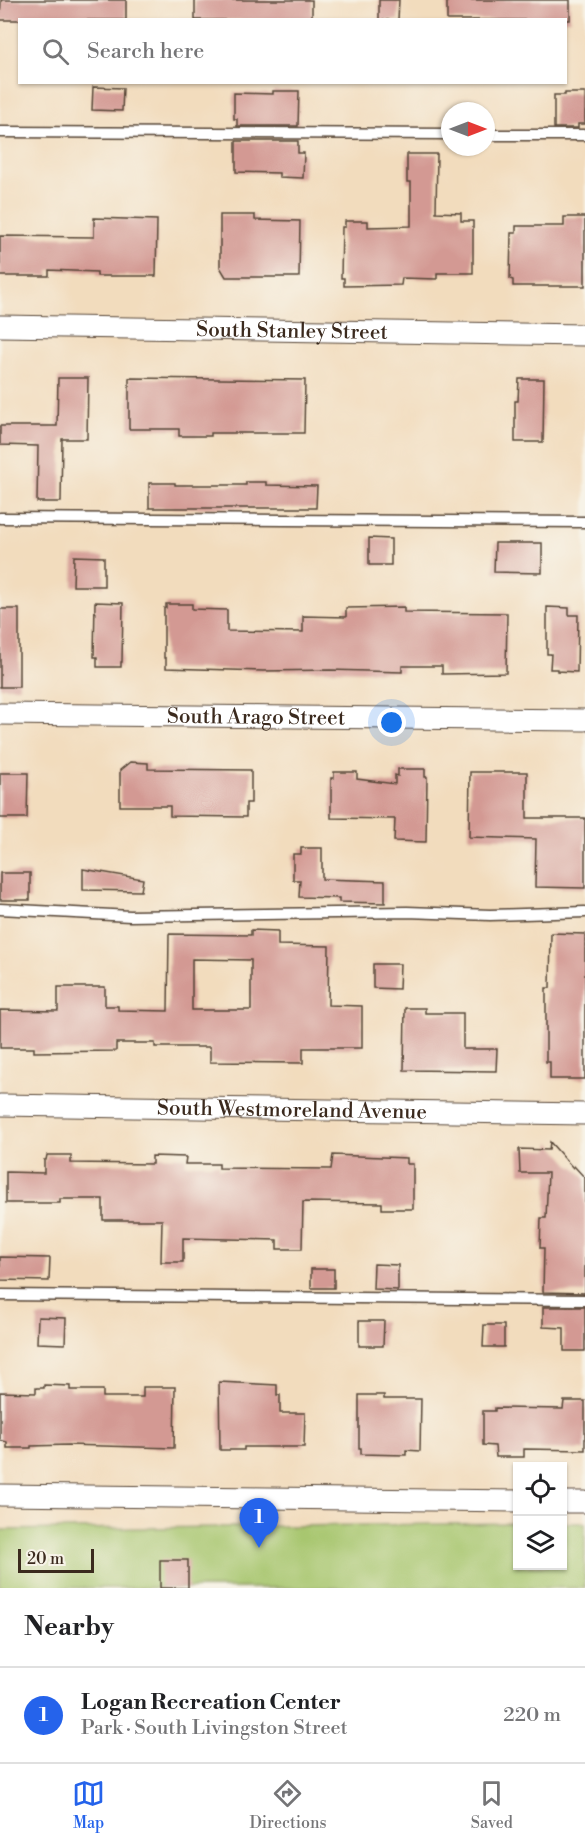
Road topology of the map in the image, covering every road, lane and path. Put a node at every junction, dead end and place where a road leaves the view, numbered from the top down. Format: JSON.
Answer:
{"nodes":[{"id":1,"x":0,"y":132,"type":"edge"},
{"id":2,"x":441,"y":134,"type":"edge"},
{"id":3,"x":495,"y":135,"type":"edge"},
{"id":4,"x":585,"y":135,"type":"edge"},
{"id":5,"x":0,"y":326,"type":"edge"},
{"id":6,"x":585,"y":335,"type":"edge"},
{"id":7,"x":0,"y":518,"type":"edge"},
{"id":8,"x":585,"y":522,"type":"edge"},
{"id":9,"x":0,"y":714,"type":"edge"},
{"id":10,"x":585,"y":720,"type":"edge"},
{"id":11,"x":0,"y":909,"type":"edge"},
{"id":12,"x":585,"y":912,"type":"edge"},
{"id":13,"x":0,"y":1104,"type":"edge"},
{"id":14,"x":585,"y":1114,"type":"edge"},
{"id":15,"x":0,"y":1295,"type":"edge"},
{"id":16,"x":585,"y":1300,"type":"edge"},
{"id":17,"x":0,"y":1495,"type":"edge"},
{"id":18,"x":513,"y":1501,"type":"edge"},
{"id":19,"x":567,"y":1502,"type":"edge"},
{"id":20,"x":585,"y":1502,"type":"edge"}],
"edges":[{"from":1,"to":2,"type":"lane"},
{"from":3,"to":4,"type":"lane"},
{"from":5,"to":6,"type":"street","name":"South Stanley Street"},
{"from":7,"to":8,"type":"lane"},
{"from":9,"to":10,"type":"street","name":"South Arago Street"},
{"from":11,"to":12,"type":"lane"},
{"from":13,"to":14,"type":"street","name":"South Westmoreland Avenue"},
{"from":15,"to":16,"type":"lane"},
{"from":17,"to":18,"type":"street"},
{"from":19,"to":20,"type":"street"}]}
